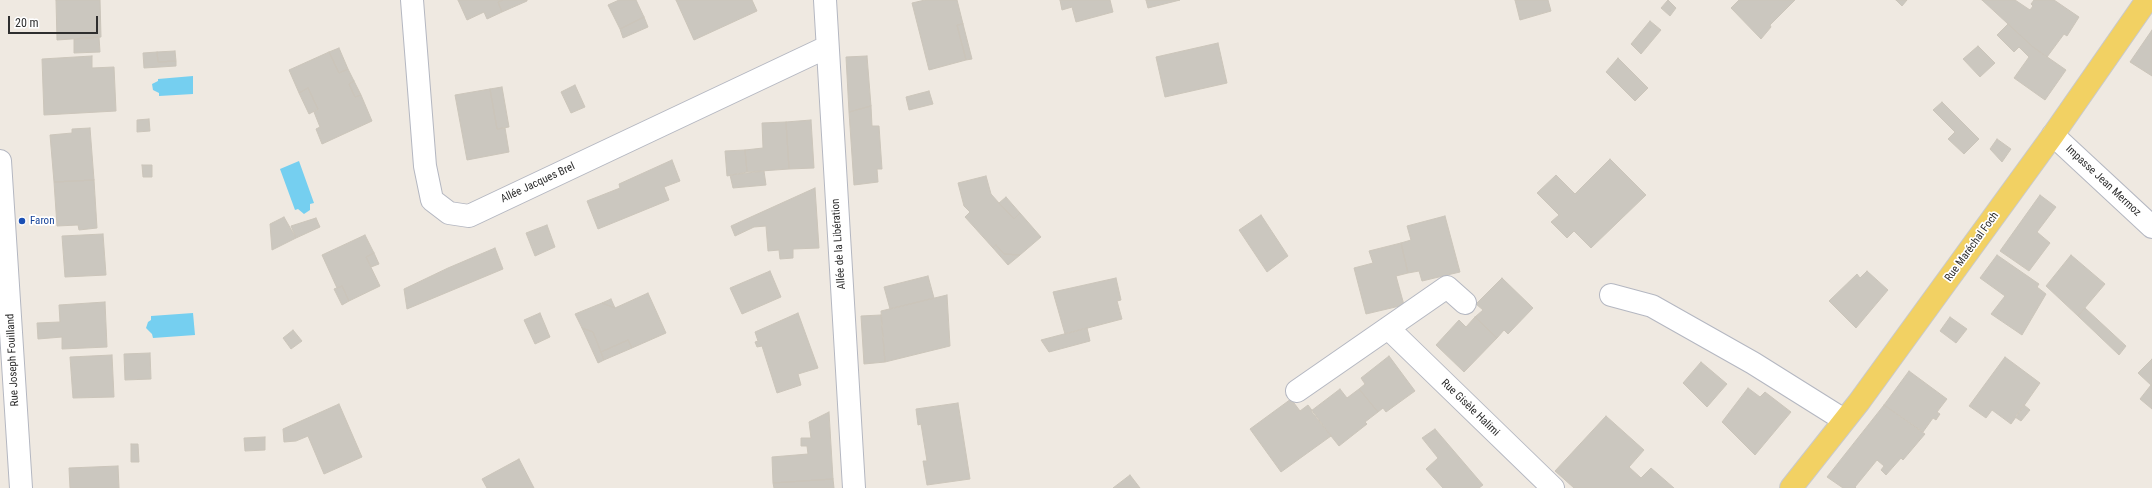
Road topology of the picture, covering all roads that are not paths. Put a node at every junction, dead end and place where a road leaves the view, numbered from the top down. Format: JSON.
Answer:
{"nodes":[{"id":1,"x":412,"y":0,"type":"edge"},
{"id":2,"x":825,"y":0,"type":"edge"},
{"id":3,"x":2147,"y":0,"type":"edge"},
{"id":4,"x":827,"y":48,"type":"junction"},
{"id":5,"x":2053,"y":135,"type":"junction"},
{"id":6,"x":0,"y":160,"type":"edge"},
{"id":7,"x":2152,"y":227,"type":"edge"},
{"id":8,"x":1611,"y":295,"type":"dead end"},
{"id":9,"x":1465,"y":303,"type":"dead end"},
{"id":10,"x":1388,"y":328,"type":"junction"},
{"id":11,"x":1297,"y":391,"type":"dead end"},
{"id":12,"x":1844,"y":420,"type":"junction"},
{"id":13,"x":21,"y":488,"type":"edge"},
{"id":14,"x":854,"y":488,"type":"edge"},
{"id":15,"x":1553,"y":488,"type":"edge"},
{"id":16,"x":1791,"y":488,"type":"edge"}],
"edges":[{"from":1,"to":4,"type":"street","name":"Allée Jacques Brel"},
{"from":2,"to":4,"type":"street","name":"Allée de la Libération"},
{"from":3,"to":5,"type":"main road","name":"Rue Maréchal Foch"},
{"from":4,"to":14,"type":"street","name":"Allée de la Libération"},
{"from":5,"to":7,"type":"street","name":"Impasse Jean Mermoz"},
{"from":5,"to":12,"type":"main road","name":"Rue Maréchal Foch"},
{"from":6,"to":13,"type":"street","name":"Rue Joseph Fouilland"},
{"from":8,"to":12,"type":"street"},
{"from":9,"to":10,"type":"street"},
{"from":10,"to":11,"type":"street"},
{"from":10,"to":15,"type":"street","name":"Rue Gisèle Halimi"},
{"from":12,"to":16,"type":"main road","name":"Rue Maréchal Foch"}]}
